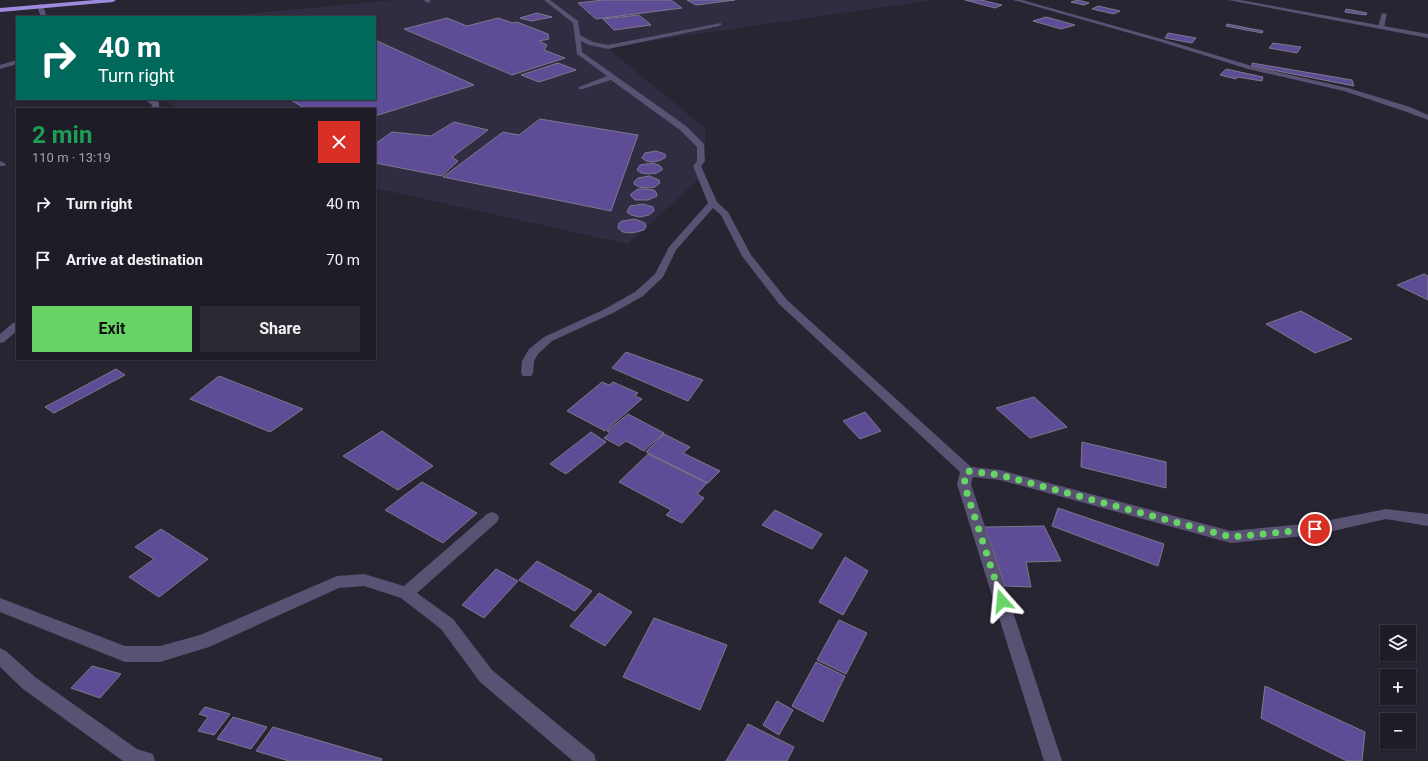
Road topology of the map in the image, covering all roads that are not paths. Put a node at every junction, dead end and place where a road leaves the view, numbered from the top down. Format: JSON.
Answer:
{"nodes":[{"id":1,"x":113,"y":0,"type":"edge"},
{"id":2,"x":547,"y":0,"type":"edge"},
{"id":3,"x":1016,"y":0,"type":"edge"},
{"id":4,"x":1231,"y":0,"type":"edge"},
{"id":5,"x":40,"y":6,"type":"junction"},
{"id":6,"x":0,"y":10,"type":"edge"},
{"id":7,"x":1384,"y":14,"type":"dead end"},
{"id":8,"x":44,"y":16,"type":"edge"},
{"id":9,"x":719,"y":24,"type":"dead end"},
{"id":10,"x":1381,"y":27,"type":"junction"},
{"id":11,"x":577,"y":36,"type":"junction"},
{"id":12,"x":1428,"y":36,"type":"edge"},
{"id":13,"x":16,"y":62,"type":"edge"},
{"id":14,"x":0,"y":67,"type":"edge"},
{"id":15,"x":612,"y":77,"type":"junction"},
{"id":16,"x":581,"y":88,"type":"dead end"},
{"id":17,"x":150,"y":100,"type":"edge"},
{"id":18,"x":155,"y":108,"type":"edge"},
{"id":19,"x":1428,"y":118,"type":"edge"},
{"id":20,"x":713,"y":203,"type":"junction"},
{"id":21,"x":16,"y":326,"type":"edge"},
{"id":22,"x":0,"y":340,"type":"edge"},
{"id":23,"x":527,"y":373,"type":"dead end"},
{"id":24,"x":967,"y":471,"type":"junction"},
{"id":25,"x":492,"y":518,"type":"dead end"},
{"id":26,"x":1428,"y":520,"type":"edge"},
{"id":27,"x":406,"y":593,"type":"junction"},
{"id":28,"x":0,"y":605,"type":"edge"},
{"id":29,"x":0,"y":656,"type":"edge"},
{"id":30,"x":146,"y":761,"type":"edge"},
{"id":31,"x":587,"y":761,"type":"edge"},
{"id":32,"x":1053,"y":761,"type":"edge"}],
"edges":[{"from":1,"to":5,"type":"highway"},
{"from":2,"to":11,"type":"street"},
{"from":3,"to":19,"type":"street"},
{"from":4,"to":10,"type":"street"},
{"from":5,"to":6,"type":"highway"},
{"from":5,"to":8,"type":"street"},
{"from":7,"to":10,"type":"street"},
{"from":9,"to":11,"type":"street"},
{"from":10,"to":12,"type":"street"},
{"from":11,"to":15,"type":"street"},
{"from":13,"to":14,"type":"street"},
{"from":15,"to":16,"type":"street"},
{"from":15,"to":20,"type":"street"},
{"from":17,"to":18,"type":"street"},
{"from":20,"to":23,"type":"street"},
{"from":20,"to":24,"type":"street"},
{"from":21,"to":22,"type":"street"},
{"from":24,"to":26,"type":"street"},
{"from":24,"to":32,"type":"street"},
{"from":25,"to":27,"type":"street"},
{"from":27,"to":28,"type":"street"},
{"from":27,"to":31,"type":"street"},
{"from":29,"to":30,"type":"street"}]}
